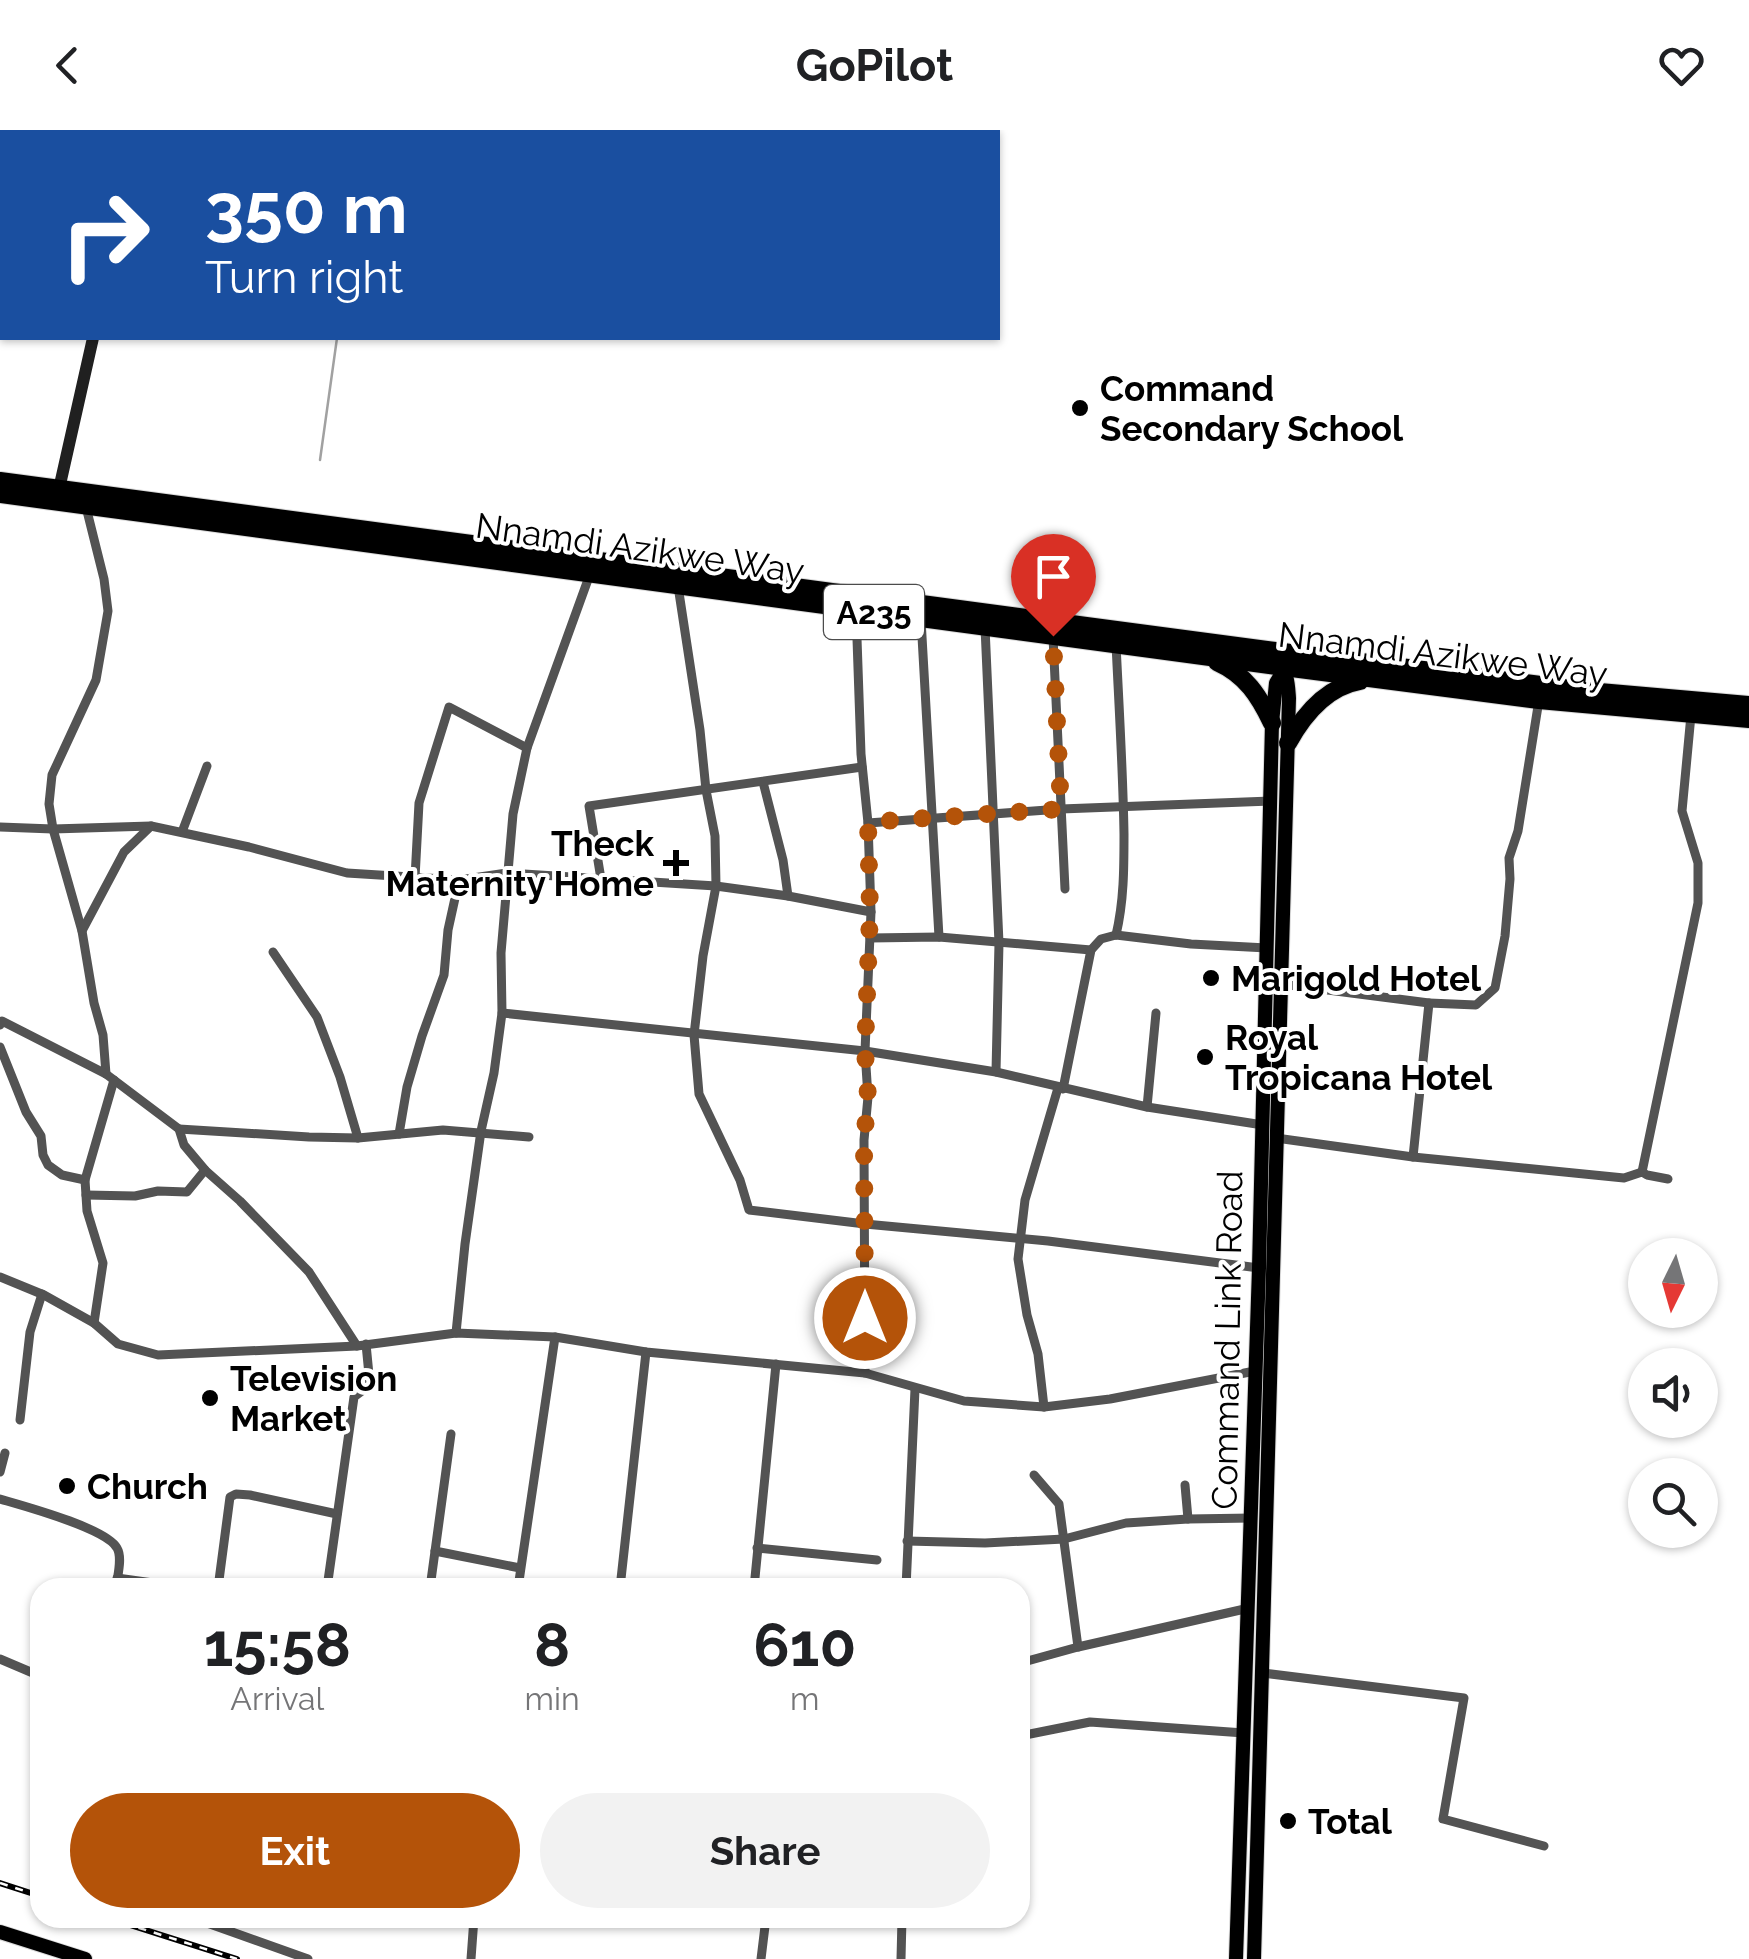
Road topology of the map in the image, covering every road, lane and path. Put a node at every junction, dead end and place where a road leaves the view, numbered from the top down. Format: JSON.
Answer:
{"nodes":[{"id":1,"x":94,"y":340,"type":"edge"},
{"id":2,"x":0,"y":481,"type":"edge"},
{"id":3,"x":59,"y":489,"type":"junction"},
{"id":4,"x":0,"y":494,"type":"edge"},
{"id":5,"x":86,"y":506,"type":"junction"},
{"id":6,"x":590,"y":574,"type":"junction"},
{"id":7,"x":678,"y":586,"type":"junction"},
{"id":8,"x":856,"y":610,"type":"junction"},
{"id":9,"x":921,"y":618,"type":"junction"},
{"id":10,"x":985,"y":627,"type":"junction"},
{"id":11,"x":1053,"y":636,"type":"junction"},
{"id":12,"x":1116,"y":644,"type":"junction"},
{"id":13,"x":1238,"y":646,"type":"junction"},
{"id":14,"x":1193,"y":655,"type":"junction"},
{"id":15,"x":1314,"y":656,"type":"junction"},
{"id":16,"x":1284,"y":668,"type":"junction"},
{"id":17,"x":1385,"y":680,"type":"junction"},
{"id":18,"x":1539,"y":700,"type":"junction"},
{"id":19,"x":1749,"y":705,"type":"edge"},
{"id":20,"x":1691,"y":714,"type":"junction"},
{"id":21,"x":1749,"y":719,"type":"edge"},
{"id":22,"x":1272,"y":723,"type":"junction"},
{"id":23,"x":1288,"y":743,"type":"junction"},
{"id":24,"x":528,"y":748,"type":"junction"},
{"id":25,"x":207,"y":766,"type":"dead end"},
{"id":26,"x":862,"y":767,"type":"junction"},
{"id":27,"x":762,"y":782,"type":"junction"},
{"id":28,"x":706,"y":790,"type":"junction"},
{"id":29,"x":1272,"y":801,"type":"junction"},
{"id":30,"x":1124,"y":807,"type":"junction"},
{"id":31,"x":1061,"y":809,"type":"junction"},
{"id":32,"x":994,"y":813,"type":"junction"},
{"id":33,"x":934,"y":819,"type":"junction"},
{"id":34,"x":868,"y":822,"type":"junction"},
{"id":35,"x":0,"y":826,"type":"edge"},
{"id":36,"x":152,"y":826,"type":"junction"},
{"id":37,"x":52,"y":830,"type":"junction"},
{"id":38,"x":182,"y":832,"type":"junction"},
{"id":39,"x":507,"y":873,"type":"junction"},
{"id":40,"x":415,"y":878,"type":"junction"},
{"id":41,"x":601,"y":879,"type":"junction"},
{"id":42,"x":459,"y":880,"type":"junction"},
{"id":43,"x":716,"y":886,"type":"junction"},
{"id":44,"x":1064,"y":889,"type":"dead end"},
{"id":45,"x":788,"y":896,"type":"junction"},
{"id":46,"x":870,"y":912,"type":"junction"},
{"id":47,"x":82,"y":931,"type":"junction"},
{"id":48,"x":1116,"y":935,"type":"junction"},
{"id":49,"x":939,"y":937,"type":"junction"},
{"id":50,"x":870,"y":938,"type":"junction"},
{"id":51,"x":999,"y":942,"type":"junction"},
{"id":52,"x":1267,"y":948,"type":"junction"},
{"id":53,"x":1092,"y":950,"type":"junction"},
{"id":54,"x":273,"y":952,"type":"dead end"},
{"id":55,"x":1281,"y":984,"type":"junction"},
{"id":56,"x":1428,"y":1003,"type":"junction"},
{"id":57,"x":502,"y":1013,"type":"junction"},
{"id":58,"x":1156,"y":1013,"type":"dead end"},
{"id":59,"x":0,"y":1025,"type":"edge"},
{"id":60,"x":694,"y":1035,"type":"junction"},
{"id":61,"x":0,"y":1047,"type":"edge"},
{"id":62,"x":865,"y":1051,"type":"junction"},
{"id":63,"x":996,"y":1072,"type":"junction"},
{"id":64,"x":110,"y":1077,"type":"junction"},
{"id":65,"x":1060,"y":1088,"type":"junction"},
{"id":66,"x":1147,"y":1107,"type":"junction"},
{"id":67,"x":1262,"y":1125,"type":"junction"},
{"id":68,"x":180,"y":1128,"type":"junction"},
{"id":69,"x":481,"y":1131,"type":"junction"},
{"id":70,"x":399,"y":1134,"type":"junction"},
{"id":71,"x":529,"y":1137,"type":"dead end"},
{"id":72,"x":358,"y":1138,"type":"junction"},
{"id":73,"x":1276,"y":1138,"type":"junction"},
{"id":74,"x":1412,"y":1157,"type":"junction"},
{"id":75,"x":205,"y":1170,"type":"junction"},
{"id":76,"x":1642,"y":1172,"type":"junction"},
{"id":77,"x":1668,"y":1179,"type":"dead end"},
{"id":78,"x":85,"y":1180,"type":"junction"},
{"id":79,"x":86,"y":1195,"type":"junction"},
{"id":80,"x":1267,"y":1211,"type":"junction"},
{"id":81,"x":865,"y":1224,"type":"junction"},
{"id":82,"x":1021,"y":1239,"type":"junction"},
{"id":83,"x":1260,"y":1268,"type":"junction"},
{"id":84,"x":0,"y":1276,"type":"edge"},
{"id":85,"x":42,"y":1294,"type":"junction"},
{"id":86,"x":94,"y":1323,"type":"junction"},
{"id":87,"x":456,"y":1333,"type":"junction"},
{"id":88,"x":555,"y":1338,"type":"junction"},
{"id":89,"x":362,"y":1345,"type":"junction"},
{"id":90,"x":646,"y":1352,"type":"junction"},
{"id":91,"x":776,"y":1364,"type":"junction"},
{"id":92,"x":1255,"y":1372,"type":"junction"},
{"id":93,"x":866,"y":1373,"type":"junction"},
{"id":94,"x":916,"y":1389,"type":"junction"},
{"id":95,"x":1044,"y":1407,"type":"junction"},
{"id":96,"x":20,"y":1420,"type":"dead end"},
{"id":97,"x":451,"y":1434,"type":"dead end"},
{"id":98,"x":6,"y":1454,"type":"dead end"},
{"id":99,"x":0,"y":1472,"type":"edge"},
{"id":100,"x":1034,"y":1476,"type":"dead end"},
{"id":101,"x":1185,"y":1486,"type":"dead end"},
{"id":102,"x":0,"y":1499,"type":"edge"},
{"id":103,"x":337,"y":1514,"type":"junction"},
{"id":104,"x":1252,"y":1518,"type":"junction"},
{"id":105,"x":1188,"y":1519,"type":"junction"},
{"id":106,"x":1064,"y":1539,"type":"junction"},
{"id":107,"x":907,"y":1540,"type":"junction"},
{"id":108,"x":757,"y":1548,"type":"junction"},
{"id":109,"x":435,"y":1552,"type":"junction"},
{"id":110,"x":877,"y":1560,"type":"dead end"},
{"id":111,"x":520,"y":1568,"type":"junction"},
{"id":112,"x":117,"y":1578,"type":"edge"},
{"id":113,"x":219,"y":1578,"type":"edge"},
{"id":114,"x":328,"y":1578,"type":"edge"},
{"id":115,"x":431,"y":1578,"type":"edge"},
{"id":116,"x":519,"y":1578,"type":"edge"},
{"id":117,"x":621,"y":1578,"type":"edge"},
{"id":118,"x":755,"y":1578,"type":"edge"},
{"id":119,"x":906,"y":1578,"type":"edge"},
{"id":120,"x":1249,"y":1608,"type":"junction"},
{"id":121,"x":1078,"y":1647,"type":"junction"},
{"id":122,"x":0,"y":1659,"type":"edge"},
{"id":123,"x":1030,"y":1660,"type":"edge"},
{"id":124,"x":30,"y":1672,"type":"edge"},
{"id":125,"x":1263,"y":1674,"type":"junction"},
{"id":126,"x":1244,"y":1732,"type":"junction"},
{"id":127,"x":1030,"y":1734,"type":"edge"},
{"id":128,"x":1544,"y":1846,"type":"dead end"},
{"id":129,"x":221,"y":1928,"type":"edge"},
{"id":130,"x":473,"y":1928,"type":"edge"},
{"id":131,"x":765,"y":1928,"type":"edge"},
{"id":132,"x":902,"y":1928,"type":"edge"},
{"id":133,"x":0,"y":1932,"type":"edge"},
{"id":134,"x":85,"y":1959,"type":"edge"},
{"id":135,"x":308,"y":1959,"type":"edge"},
{"id":136,"x":471,"y":1959,"type":"edge"},
{"id":137,"x":761,"y":1959,"type":"edge"},
{"id":138,"x":902,"y":1959,"type":"edge"},
{"id":139,"x":1236,"y":1959,"type":"edge"},
{"id":140,"x":1254,"y":1959,"type":"edge"}],
"edges":[{"from":1,"to":3,"type":"street"},
{"from":2,"to":3,"type":"highway","name":"Nnamdi Azikwe Way","number":"A235"},
{"from":3,"to":13,"type":"highway","name":"Nnamdi Azikwe Way","number":"A235"},
{"from":4,"to":5,"type":"highway","name":"Nnamdi Azikwe Way","number":"A235"},
{"from":5,"to":6,"type":"highway","name":"Nnamdi Azikwe Way","number":"A235"},
{"from":5,"to":37,"type":"street"},
{"from":6,"to":7,"type":"highway","name":"Nnamdi Azikwe Way","number":"A235"},
{"from":6,"to":24,"type":"street"},
{"from":7,"to":8,"type":"highway","name":"Nnamdi Azikwe Way","number":"A235"},
{"from":7,"to":28,"type":"street"},
{"from":8,"to":9,"type":"highway","name":"Nnamdi Azikwe Way","number":"A235"},
{"from":8,"to":26,"type":"street"},
{"from":9,"to":10,"type":"highway","name":"Nnamdi Azikwe Way","number":"A235"},
{"from":9,"to":33,"type":"street"},
{"from":10,"to":11,"type":"highway","name":"Nnamdi Azikwe Way","number":"A235"},
{"from":10,"to":32,"type":"street"},
{"from":11,"to":12,"type":"highway","name":"Nnamdi Azikwe Way","number":"A235"},
{"from":11,"to":31,"type":"street"},
{"from":12,"to":14,"type":"highway","name":"Nnamdi Azikwe Way","number":"A235"},
{"from":12,"to":30,"type":"street"},
{"from":13,"to":15,"type":"highway","name":"Nnamdi Azikwe Way","number":"A235"},
{"from":13,"to":16,"type":"main road"},
{"from":14,"to":16,"type":"highway","name":"Nnamdi Azikwe Way","number":"A235"},
{"from":14,"to":22,"type":"highway"},
{"from":15,"to":16,"type":"main road"},
{"from":15,"to":19,"type":"highway","name":"Nnamdi Azikwe Way","number":"A235"},
{"from":16,"to":17,"type":"highway","name":"Nnamdi Azikwe Way","number":"A235"},
{"from":16,"to":22,"type":"main road","name":"Command Link Road"},
{"from":16,"to":23,"type":"main road","name":"Command Link Road"},
{"from":17,"to":18,"type":"highway","name":"Nnamdi Azikwe Way","number":"A235"},
{"from":17,"to":23,"type":"highway"},
{"from":18,"to":20,"type":"highway","name":"Nnamdi Azikwe Way","number":"A235"},
{"from":18,"to":56,"type":"street"},
{"from":20,"to":21,"type":"highway","name":"Nnamdi Azikwe Way","number":"A235"},
{"from":20,"to":76,"type":"street"},
{"from":22,"to":29,"type":"main road","name":"Command Link Road"},
{"from":23,"to":55,"type":"main road","name":"Command Link Road"},
{"from":24,"to":39,"type":"street"},
{"from":24,"to":40,"type":"street"},
{"from":25,"to":38,"type":"street"},
{"from":26,"to":27,"type":"street"},
{"from":26,"to":34,"type":"street"},
{"from":27,"to":28,"type":"street"},
{"from":27,"to":45,"type":"street"},
{"from":28,"to":41,"type":"street"},
{"from":28,"to":43,"type":"street"},
{"from":29,"to":30,"type":"street"},
{"from":29,"to":52,"type":"main road","name":"Command Link Road"},
{"from":30,"to":31,"type":"street"},
{"from":30,"to":48,"type":"street"},
{"from":31,"to":32,"type":"street"},
{"from":31,"to":44,"type":"street"},
{"from":32,"to":33,"type":"street"},
{"from":32,"to":51,"type":"street"},
{"from":33,"to":34,"type":"street"},
{"from":33,"to":49,"type":"street"},
{"from":34,"to":46,"type":"street"},
{"from":35,"to":37,"type":"street"},
{"from":36,"to":37,"type":"street"},
{"from":36,"to":38,"type":"street"},
{"from":36,"to":47,"type":"street"},
{"from":37,"to":47,"type":"street"},
{"from":38,"to":40,"type":"street"},
{"from":39,"to":41,"type":"street"},
{"from":39,"to":42,"type":"street"},
{"from":39,"to":57,"type":"street"},
{"from":40,"to":42,"type":"street"},
{"from":41,"to":43,"type":"street"},
{"from":42,"to":70,"type":"street"},
{"from":43,"to":45,"type":"street"},
{"from":43,"to":60,"type":"street"},
{"from":45,"to":46,"type":"street"},
{"from":46,"to":50,"type":"street"},
{"from":47,"to":64,"type":"street"},
{"from":48,"to":52,"type":"street"},
{"from":48,"to":53,"type":"street"},
{"from":49,"to":50,"type":"street"},
{"from":49,"to":51,"type":"street"},
{"from":50,"to":62,"type":"street"},
{"from":51,"to":53,"type":"street"},
{"from":51,"to":63,"type":"street"},
{"from":52,"to":67,"type":"main road","name":"Command Link Road"},
{"from":53,"to":65,"type":"street"},
{"from":54,"to":72,"type":"street"},
{"from":55,"to":56,"type":"street"},
{"from":55,"to":73,"type":"main road","name":"Command Link Road"},
{"from":56,"to":74,"type":"street"},
{"from":57,"to":60,"type":"street"},
{"from":57,"to":69,"type":"street"},
{"from":58,"to":66,"type":"street"},
{"from":59,"to":64,"type":"street"},
{"from":60,"to":62,"type":"street"},
{"from":60,"to":81,"type":"street"},
{"from":61,"to":78,"type":"street"},
{"from":62,"to":63,"type":"street"},
{"from":62,"to":81,"type":"street"},
{"from":63,"to":65,"type":"street"},
{"from":64,"to":68,"type":"street"},
{"from":64,"to":78,"type":"street"},
{"from":65,"to":66,"type":"street"},
{"from":65,"to":82,"type":"street"},
{"from":66,"to":67,"type":"street"},
{"from":67,"to":80,"type":"main road","name":"Command Link Road"},
{"from":68,"to":72,"type":"street"},
{"from":68,"to":75,"type":"street"},
{"from":69,"to":70,"type":"street"},
{"from":69,"to":71,"type":"street"},
{"from":69,"to":87,"type":"street"},
{"from":70,"to":72,"type":"street"},
{"from":73,"to":74,"type":"street"},
{"from":73,"to":80,"type":"main road","name":"Command Link Road"},
{"from":74,"to":76,"type":"street"},
{"from":75,"to":79,"type":"street"},
{"from":75,"to":89,"type":"street"},
{"from":76,"to":77,"type":"street"},
{"from":78,"to":79,"type":"street"},
{"from":79,"to":86,"type":"street"},
{"from":80,"to":83,"type":"main road","name":"Command Link Road"},
{"from":80,"to":125,"type":"main road","name":"Command Link Road"},
{"from":81,"to":82,"type":"street"},
{"from":81,"to":93,"type":"street"},
{"from":82,"to":83,"type":"street"},
{"from":82,"to":95,"type":"street"},
{"from":83,"to":92,"type":"main road","name":"Command Link Road"},
{"from":84,"to":85,"type":"street"},
{"from":85,"to":86,"type":"street"},
{"from":85,"to":96,"type":"street"},
{"from":86,"to":89,"type":"street"},
{"from":87,"to":88,"type":"street"},
{"from":87,"to":89,"type":"street"},
{"from":88,"to":90,"type":"street"},
{"from":88,"to":111,"type":"street"},
{"from":89,"to":103,"type":"street"},
{"from":90,"to":91,"type":"street"},
{"from":90,"to":117,"type":"street"},
{"from":91,"to":93,"type":"street"},
{"from":91,"to":108,"type":"street"},
{"from":92,"to":95,"type":"street"},
{"from":92,"to":104,"type":"main road","name":"Command Link Road"},
{"from":93,"to":94,"type":"street"},
{"from":94,"to":95,"type":"street"},
{"from":94,"to":107,"type":"street"},
{"from":97,"to":109,"type":"street"},
{"from":98,"to":99,"type":"street"},
{"from":100,"to":106,"type":"street"},
{"from":101,"to":105,"type":"street"},
{"from":102,"to":112,"type":"street"},
{"from":103,"to":113,"type":"street"},
{"from":103,"to":114,"type":"street"},
{"from":104,"to":105,"type":"street"},
{"from":104,"to":120,"type":"main road","name":"Command Link Road"},
{"from":105,"to":106,"type":"street"},
{"from":106,"to":107,"type":"street"},
{"from":106,"to":121,"type":"street"},
{"from":107,"to":119,"type":"street"},
{"from":108,"to":110,"type":"street"},
{"from":108,"to":118,"type":"street"},
{"from":109,"to":111,"type":"street"},
{"from":109,"to":115,"type":"street"},
{"from":111,"to":116,"type":"street"},
{"from":120,"to":121,"type":"street"},
{"from":120,"to":126,"type":"main road","name":"Command Link Road"},
{"from":121,"to":123,"type":"street"},
{"from":122,"to":124,"type":"street"},
{"from":125,"to":128,"type":"street"},
{"from":125,"to":140,"type":"main road","name":"Command Link Road"},
{"from":126,"to":127,"type":"street"},
{"from":126,"to":139,"type":"main road","name":"Command Link Road"},
{"from":129,"to":135,"type":"street"},
{"from":130,"to":136,"type":"street"},
{"from":131,"to":137,"type":"street"},
{"from":132,"to":138,"type":"street"},
{"from":133,"to":134,"type":"main road"}]}
